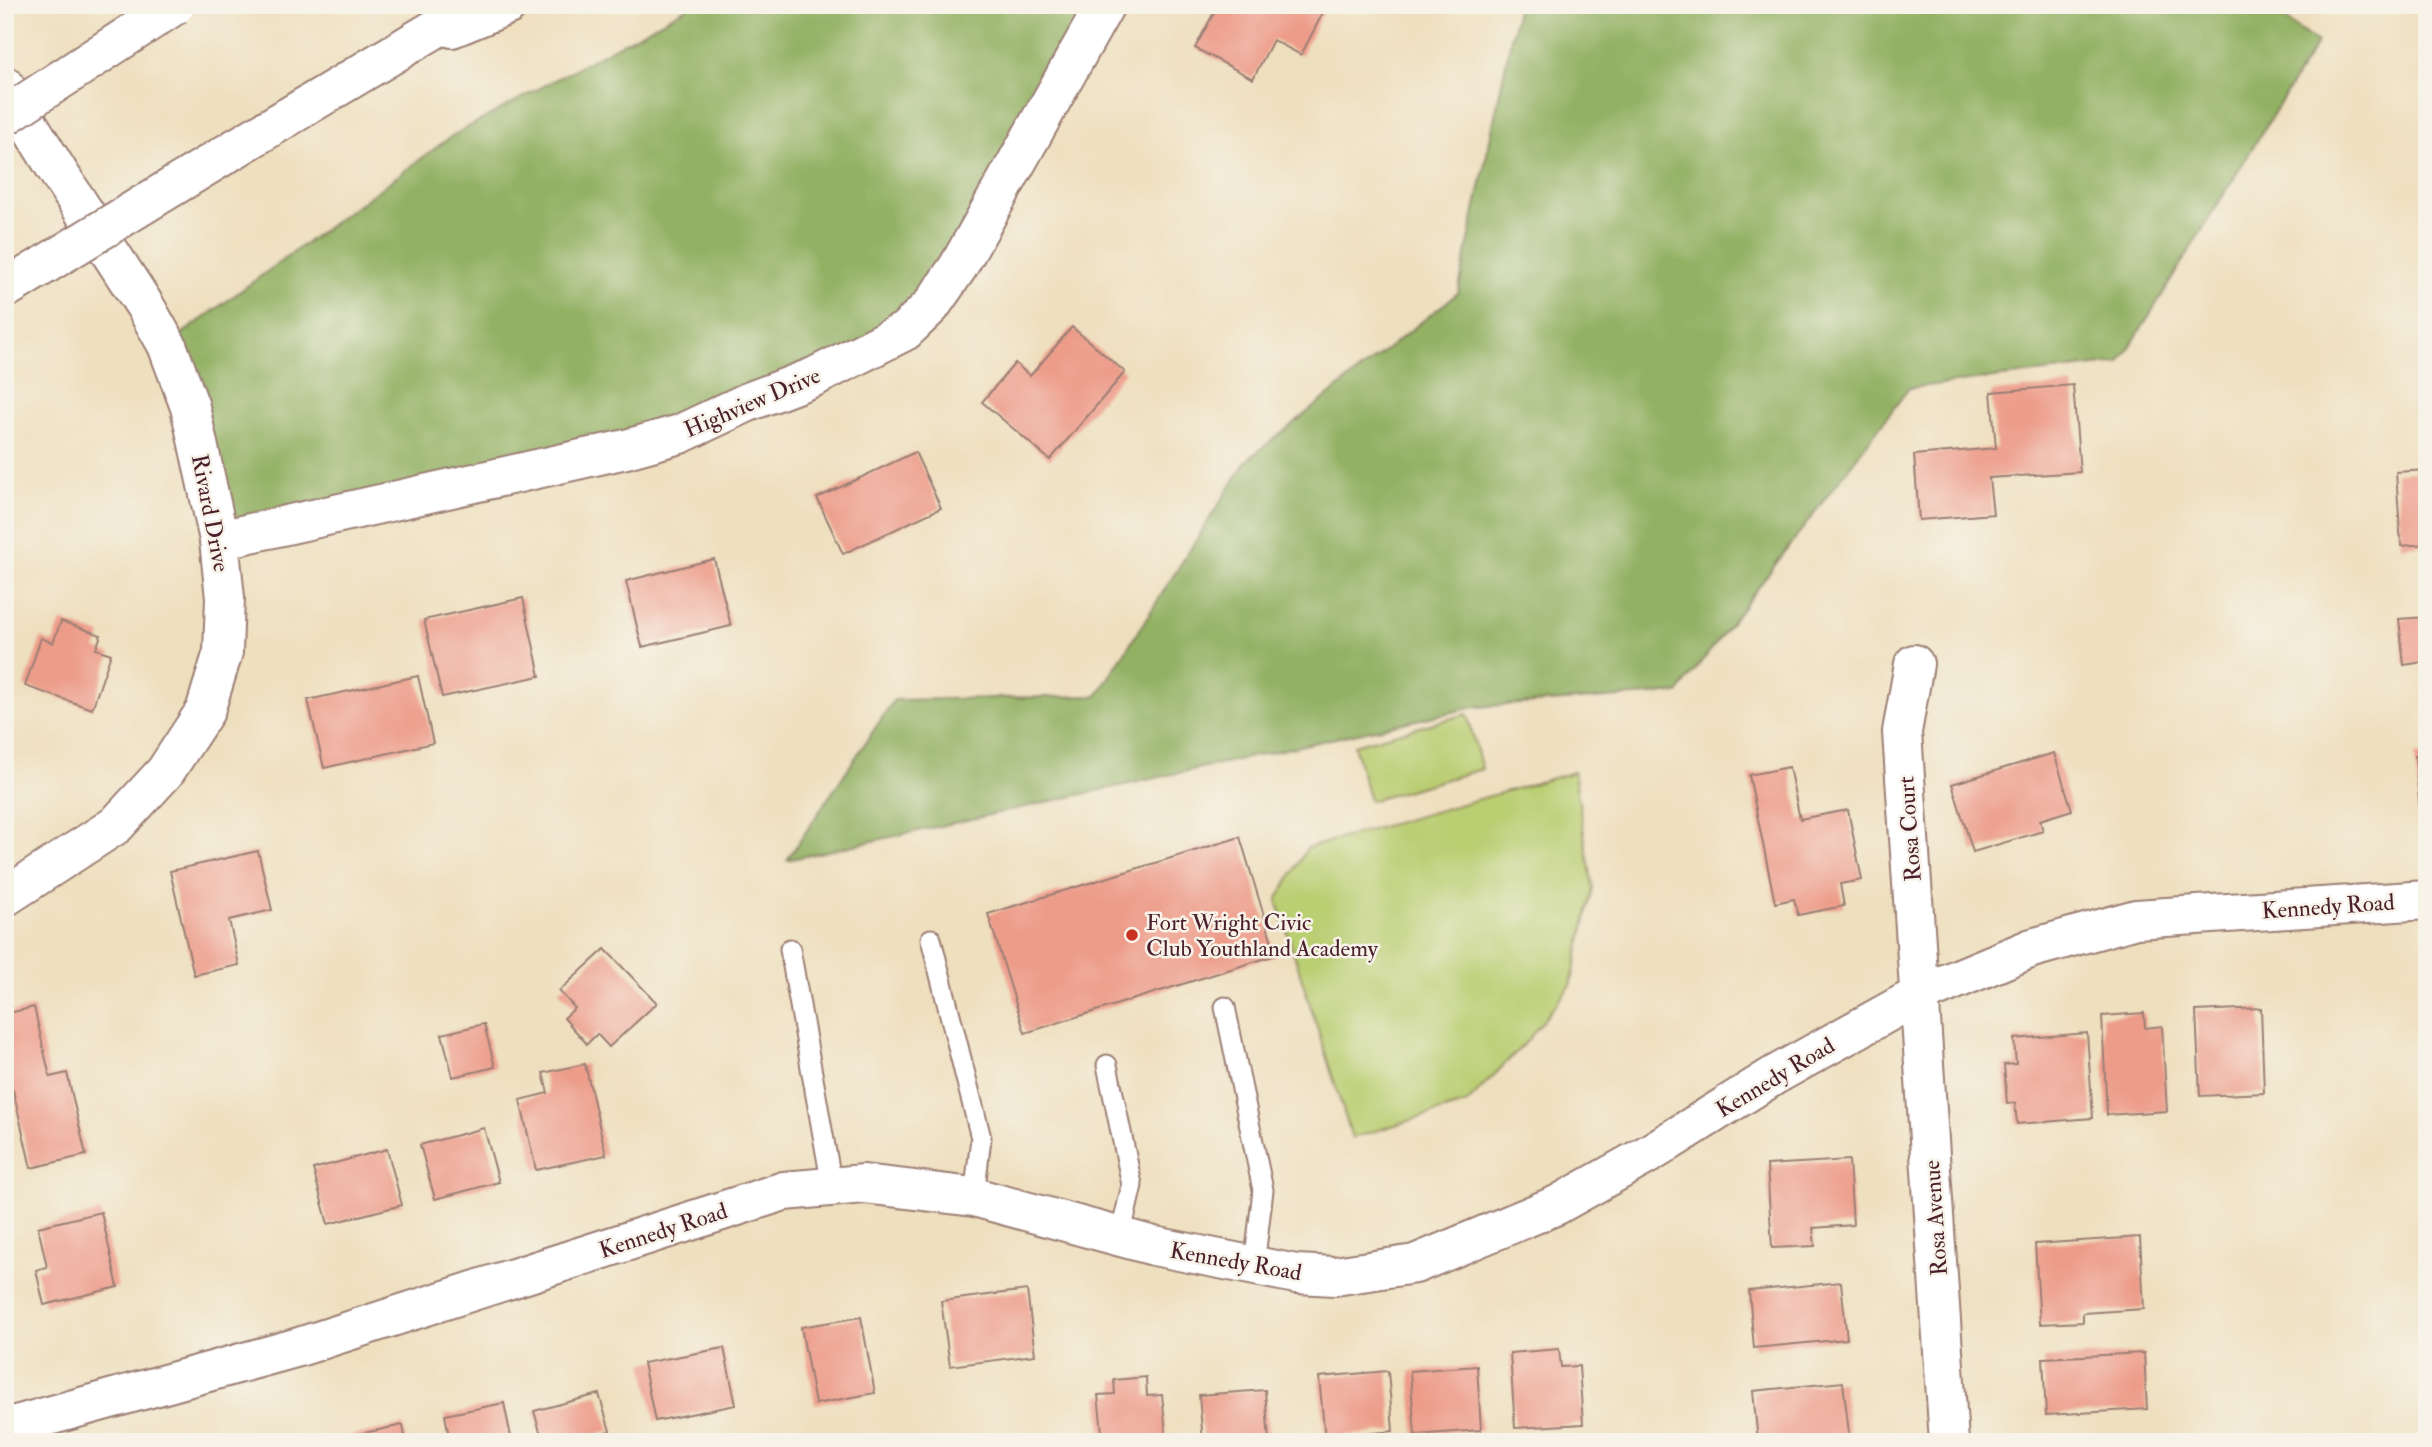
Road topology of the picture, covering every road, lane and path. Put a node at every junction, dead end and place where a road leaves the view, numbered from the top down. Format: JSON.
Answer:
{"nodes":[{"id":1,"x":175,"y":5,"type":"edge"},
{"id":2,"x":475,"y":5,"type":"edge"},
{"id":3,"x":508,"y":5,"type":"edge"},
{"id":4,"x":1105,"y":5,"type":"edge"},
{"id":5,"x":402,"y":49,"type":"junction"},
{"id":6,"x":5,"y":86,"type":"edge"},
{"id":7,"x":5,"y":116,"type":"edge"},
{"id":8,"x":5,"y":289,"type":"edge"},
{"id":9,"x":219,"y":540,"type":"junction"},
{"id":10,"x":1914,"y":664,"type":"dead end"},
{"id":11,"x":5,"y":897,"type":"edge"},
{"id":12,"x":2427,"y":900,"type":"edge"},
{"id":13,"x":931,"y":939,"type":"dead end"},
{"id":14,"x":790,"y":949,"type":"dead end"},
{"id":15,"x":1921,"y":994,"type":"junction"},
{"id":16,"x":1225,"y":1007,"type":"dead end"},
{"id":17,"x":1107,"y":1065,"type":"dead end"},
{"id":18,"x":832,"y":1186,"type":"junction"},
{"id":19,"x":974,"y":1197,"type":"junction"},
{"id":20,"x":1120,"y":1237,"type":"junction"},
{"id":21,"x":1254,"y":1266,"type":"junction"},
{"id":22,"x":5,"y":1428,"type":"edge"},
{"id":23,"x":1949,"y":1442,"type":"edge"}],
"edges":[{"from":1,"to":7,"type":"main road","bridge":true},
{"from":2,"to":5,"type":"main road"},
{"from":3,"to":5,"type":"main road"},
{"from":4,"to":9,"type":"main road","name":"Highview Drive"},
{"from":5,"to":8,"type":"main road","bridge":true},
{"from":6,"to":9,"type":"main road","name":"Rivard Drive"},
{"from":9,"to":11,"type":"main road","name":"Rivard Drive"},
{"from":10,"to":15,"type":"main road","name":"Rosa Court"},
{"from":12,"to":15,"type":"main road","name":"Kennedy Road"},
{"from":13,"to":19,"type":"lane"},
{"from":14,"to":18,"type":"lane"},
{"from":15,"to":21,"type":"main road","name":"Kennedy Road"},
{"from":15,"to":23,"type":"main road","name":"Rosa Avenue"},
{"from":16,"to":21,"type":"lane"},
{"from":17,"to":20,"type":"lane"},
{"from":18,"to":19,"type":"main road","name":"Kennedy Road"},
{"from":18,"to":22,"type":"main road","name":"Kennedy Road"},
{"from":19,"to":20,"type":"main road","name":"Kennedy Road"},
{"from":20,"to":21,"type":"main road","name":"Kennedy Road"}]}
